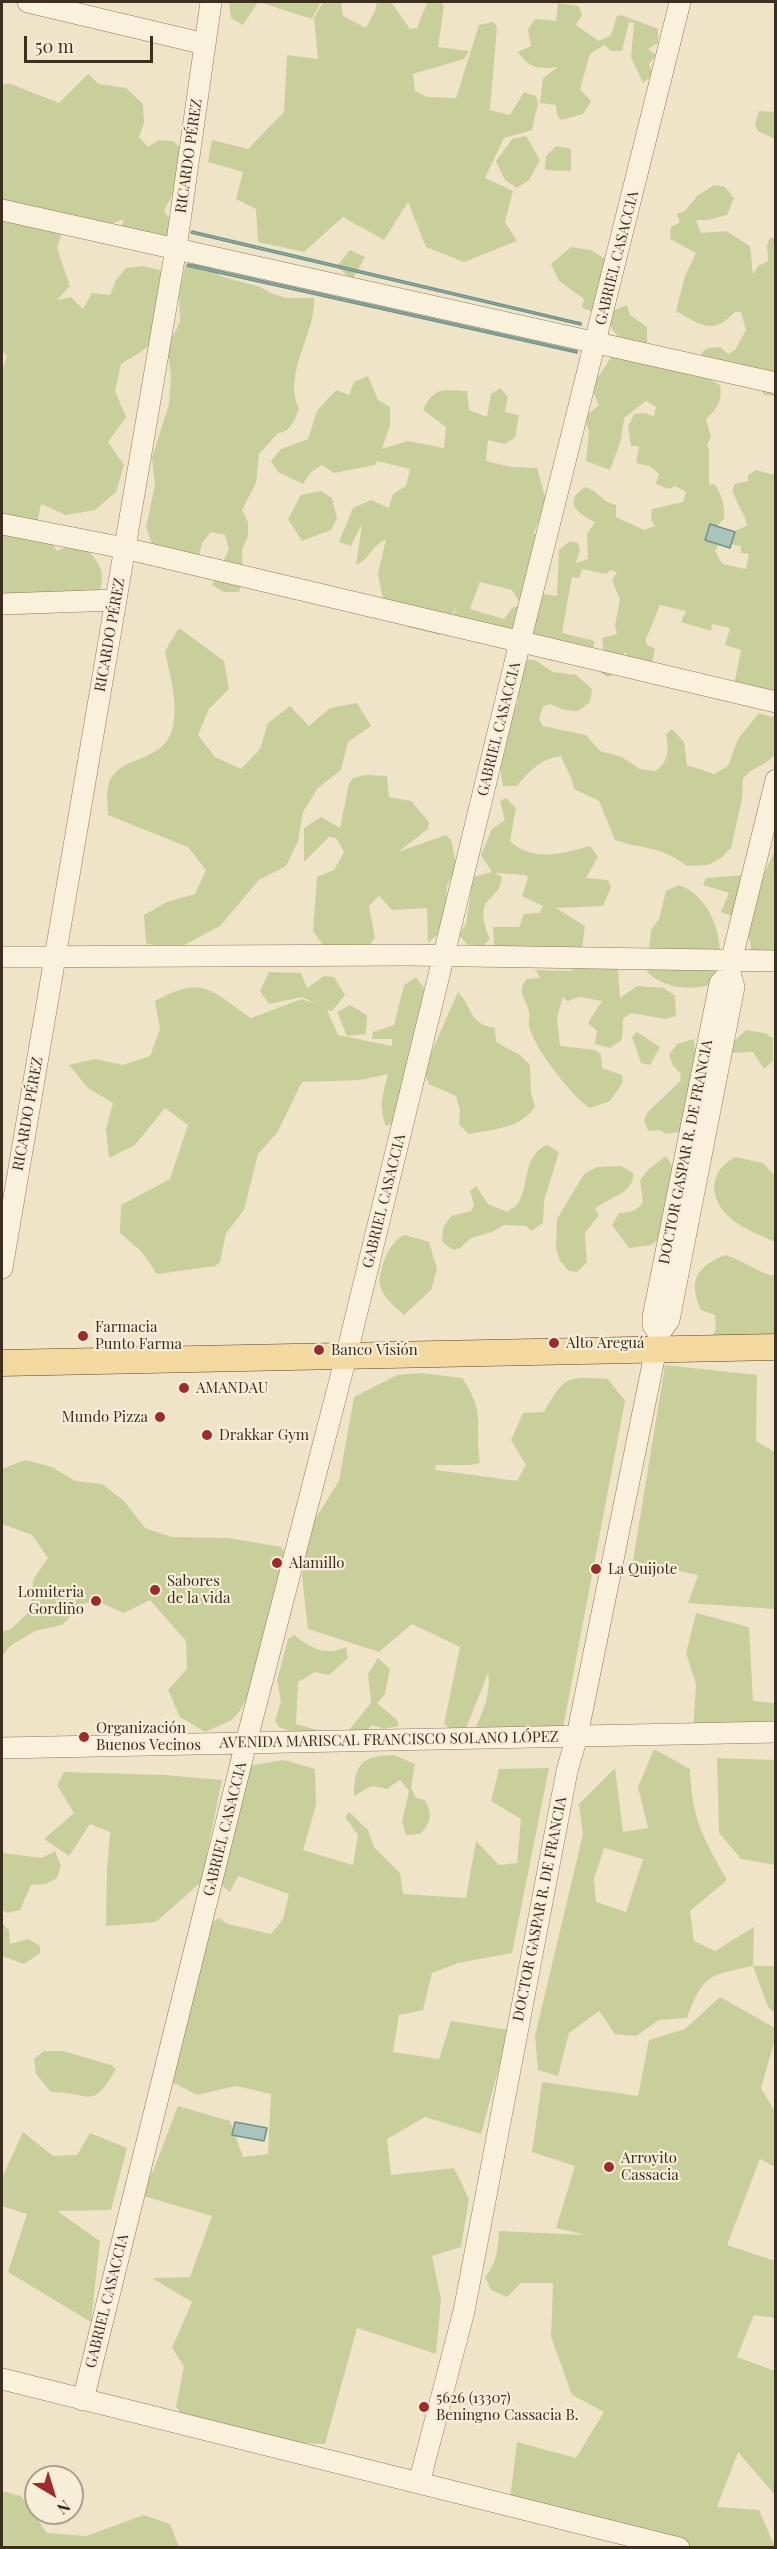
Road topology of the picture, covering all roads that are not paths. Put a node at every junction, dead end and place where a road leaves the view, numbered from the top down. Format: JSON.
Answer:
{"nodes":[{"id":1,"x":28,"y":2,"type":"edge"},
{"id":2,"x":211,"y":2,"type":"edge"},
{"id":3,"x":680,"y":2,"type":"edge"},
{"id":4,"x":205,"y":44,"type":"junction"},
{"id":5,"x":2,"y":210,"type":"edge"},
{"id":6,"x":176,"y":248,"type":"junction"},
{"id":7,"x":597,"y":342,"type":"junction"},
{"id":8,"x":776,"y":383,"type":"edge"},
{"id":9,"x":2,"y":524,"type":"edge"},
{"id":10,"x":124,"y":548,"type":"junction"},
{"id":11,"x":116,"y":600,"type":"junction"},
{"id":12,"x":2,"y":604,"type":"edge"},
{"id":13,"x":520,"y":642,"type":"junction"},
{"id":14,"x":776,"y":702,"type":"edge"},
{"id":15,"x":776,"y":780,"type":"edge"},
{"id":16,"x":444,"y":955,"type":"junction"},
{"id":17,"x":2,"y":957,"type":"edge"},
{"id":18,"x":54,"y":957,"type":"junction"},
{"id":19,"x":776,"y":961,"type":"edge"},
{"id":20,"x":731,"y":968,"type":"junction"},
{"id":21,"x":2,"y":1268,"type":"edge"},
{"id":22,"x":657,"y":1341,"type":"junction"},
{"id":23,"x":776,"y":1347,"type":"edge"},
{"id":24,"x":346,"y":1357,"type":"junction"},
{"id":25,"x":2,"y":1363,"type":"edge"},
{"id":26,"x":776,"y":1732,"type":"edge"},
{"id":27,"x":577,"y":1736,"type":"junction"},
{"id":28,"x":246,"y":1743,"type":"junction"},
{"id":29,"x":2,"y":1748,"type":"edge"},
{"id":30,"x":2,"y":2379,"type":"edge"},
{"id":31,"x":82,"y":2400,"type":"junction"},
{"id":32,"x":419,"y":2483,"type":"junction"},
{"id":33,"x":679,"y":2547,"type":"edge"}],
"edges":[{"from":1,"to":4,"type":"street"},
{"from":2,"to":4,"type":"street","name":"RICARDO PÉREZ"},
{"from":3,"to":7,"type":"street","name":"GABRIEL CASACCIA"},
{"from":4,"to":6,"type":"street","name":"RICARDO PÉREZ"},
{"from":5,"to":6,"type":"street"},
{"from":6,"to":7,"type":"street"},
{"from":6,"to":10,"type":"street","name":"RICARDO PÉREZ"},
{"from":7,"to":8,"type":"street"},
{"from":7,"to":13,"type":"street","name":"GABRIEL CASACCIA"},
{"from":9,"to":10,"type":"street"},
{"from":10,"to":11,"type":"street","name":"RICARDO PÉREZ"},
{"from":10,"to":13,"type":"street"},
{"from":11,"to":12,"type":"street"},
{"from":11,"to":18,"type":"street","name":"RICARDO PÉREZ"},
{"from":13,"to":14,"type":"street"},
{"from":13,"to":16,"type":"street","name":"GABRIEL CASACCIA"},
{"from":15,"to":20,"type":"street","name":"DOCTOR GASPAR R. DE FRANCIA"},
{"from":16,"to":18,"type":"street"},
{"from":16,"to":20,"type":"street"},
{"from":16,"to":24,"type":"street","name":"GABRIEL CASACCIA"},
{"from":17,"to":18,"type":"street"},
{"from":18,"to":21,"type":"street","name":"RICARDO PÉREZ"},
{"from":19,"to":20,"type":"street"},
{"from":20,"to":22,"type":"street","name":"DOCTOR GASPAR R. DE FRANCIA"},
{"from":22,"to":23,"type":"main road"},
{"from":22,"to":24,"type":"main road"},
{"from":22,"to":27,"type":"street","name":"DOCTOR GASPAR R. DE FRANCIA"},
{"from":24,"to":25,"type":"main road"},
{"from":24,"to":28,"type":"street","name":"GABRIEL CASACCIA"},
{"from":26,"to":27,"type":"street","name":"AVENIDA MARISCAL FRANCISCO SOLANO LÓPEZ"},
{"from":27,"to":28,"type":"street","name":"AVENIDA MARISCAL FRANCISCO SOLANO LÓPEZ"},
{"from":27,"to":32,"type":"street","name":"DOCTOR GASPAR R. DE FRANCIA"},
{"from":28,"to":29,"type":"street","name":"AVENIDA MARISCAL FRANCISCO SOLANO LÓPEZ"},
{"from":28,"to":31,"type":"street","name":"GABRIEL CASACCIA"},
{"from":30,"to":31,"type":"street"},
{"from":31,"to":32,"type":"street"},
{"from":32,"to":33,"type":"street"}]}
